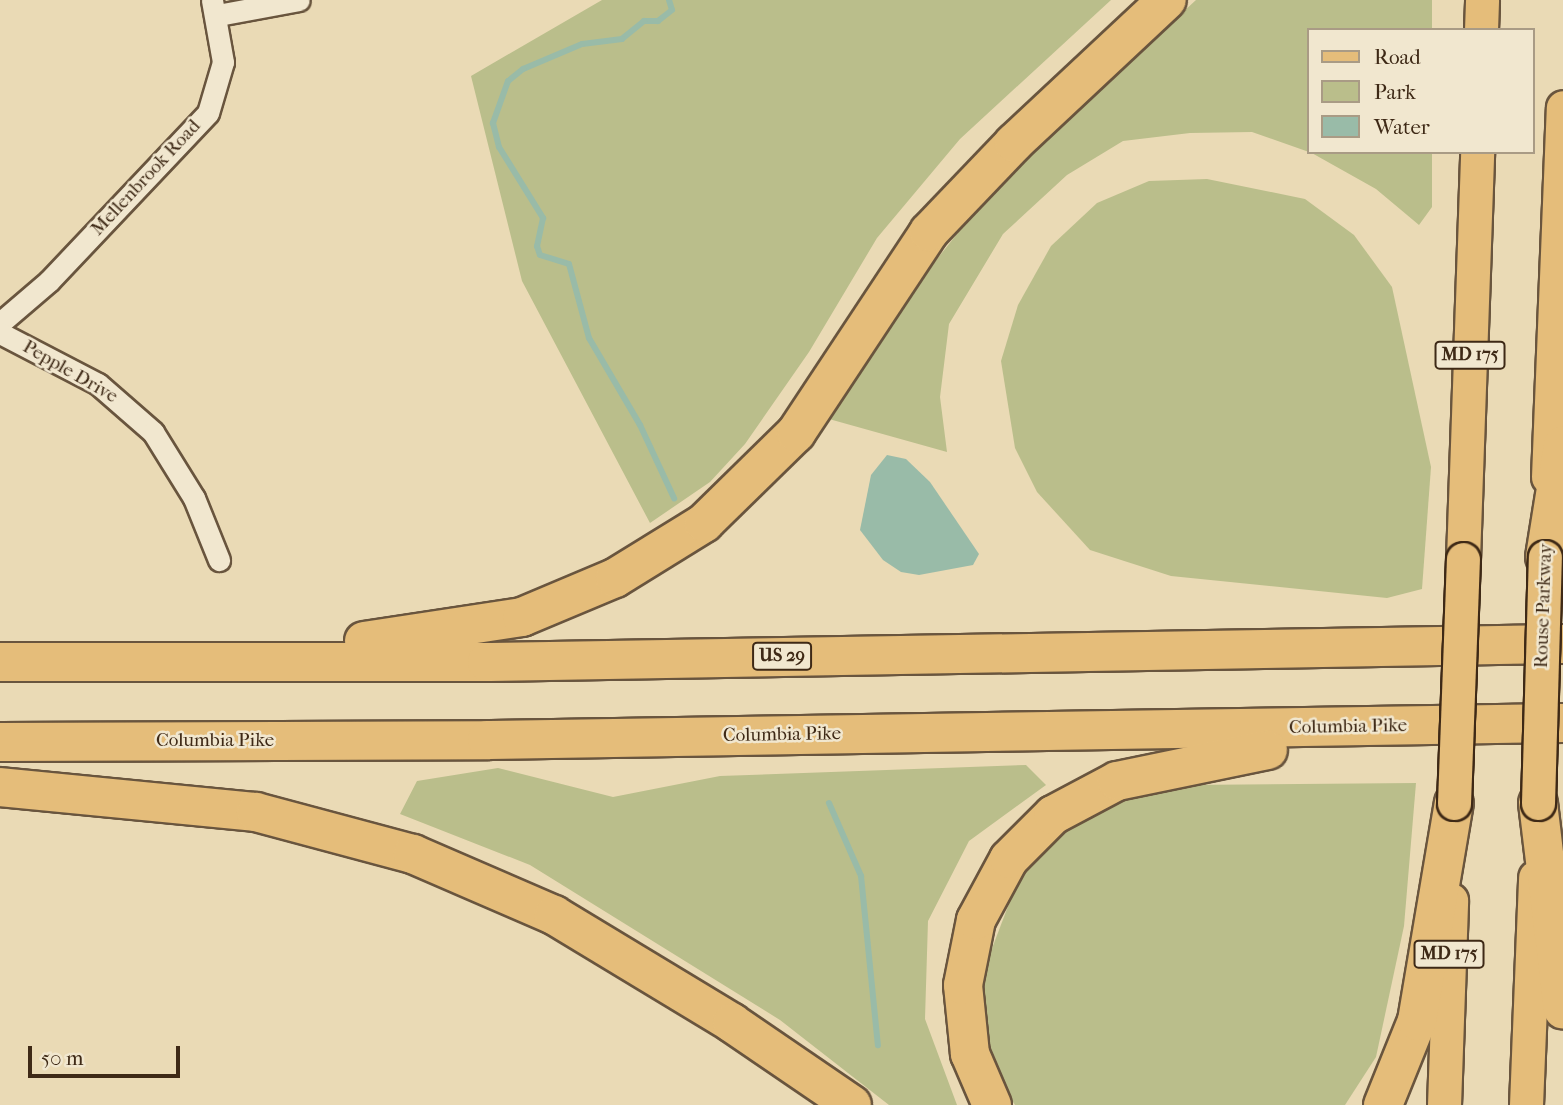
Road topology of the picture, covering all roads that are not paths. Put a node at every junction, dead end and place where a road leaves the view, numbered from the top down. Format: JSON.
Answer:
{"nodes":[{"id":1,"x":299,"y":0,"type":"edge"},
{"id":2,"x":1167,"y":0,"type":"edge"},
{"id":3,"x":1482,"y":0,"type":"edge"},
{"id":4,"x":215,"y":7,"type":"edge"},
{"id":5,"x":1481,"y":28,"type":"edge"},
{"id":6,"x":1563,"y":107,"type":"edge"},
{"id":7,"x":1477,"y":154,"type":"edge"},
{"id":8,"x":0,"y":323,"type":"edge"},
{"id":9,"x":0,"y":333,"type":"edge"},
{"id":10,"x":1563,"y":445,"type":"edge"},
{"id":11,"x":1545,"y":557,"type":"junction"},
{"id":12,"x":219,"y":559,"type":"dead end"},
{"id":13,"x":1563,"y":644,"type":"edge"},
{"id":14,"x":0,"y":662,"type":"edge"},
{"id":15,"x":173,"y":663,"type":"junction"},
{"id":16,"x":1563,"y":723,"type":"edge"},
{"id":17,"x":1492,"y":724,"type":"junction"},
{"id":18,"x":0,"y":742,"type":"edge"},
{"id":19,"x":0,"y":787,"type":"edge"},
{"id":20,"x":1454,"y":803,"type":"junction"},
{"id":21,"x":1538,"y":803,"type":"junction"},
{"id":22,"x":1563,"y":1009,"type":"edge"},
{"id":23,"x":852,"y":1105,"type":"edge"},
{"id":24,"x":992,"y":1105,"type":"edge"},
{"id":25,"x":1383,"y":1105,"type":"edge"},
{"id":26,"x":1444,"y":1105,"type":"edge"},
{"id":27,"x":1526,"y":1105,"type":"edge"}],
"edges":[{"from":1,"to":4,"type":"street"},
{"from":2,"to":15,"type":"highway"},
{"from":3,"to":5,"type":"main road"},
{"from":4,"to":8,"type":"street","name":"Mellenbrook Road"},
{"from":6,"to":11,"type":"main road","name":"Rouse Parkway"},
{"from":7,"to":20,"type":"main road","number":"MD 175","bridge":true},
{"from":9,"to":12,"type":"street","name":"Pepple Drive"},
{"from":10,"to":11,"type":"highway"},
{"from":11,"to":21,"type":"main road","name":"Rouse Parkway","bridge":true},
{"from":13,"to":15,"type":"highway","number":"US 29"},
{"from":14,"to":15,"type":"highway","number":"US 29"},
{"from":16,"to":17,"type":"highway","name":"Columbia Pike"},
{"from":17,"to":18,"type":"highway","name":"Columbia Pike"},
{"from":17,"to":24,"type":"highway"},
{"from":19,"to":23,"type":"highway"},
{"from":20,"to":25,"type":"highway"},
{"from":20,"to":26,"type":"main road","number":"MD 175"},
{"from":21,"to":22,"type":"highway"},
{"from":21,"to":27,"type":"main road","name":"Rouse Parkway"}]}
